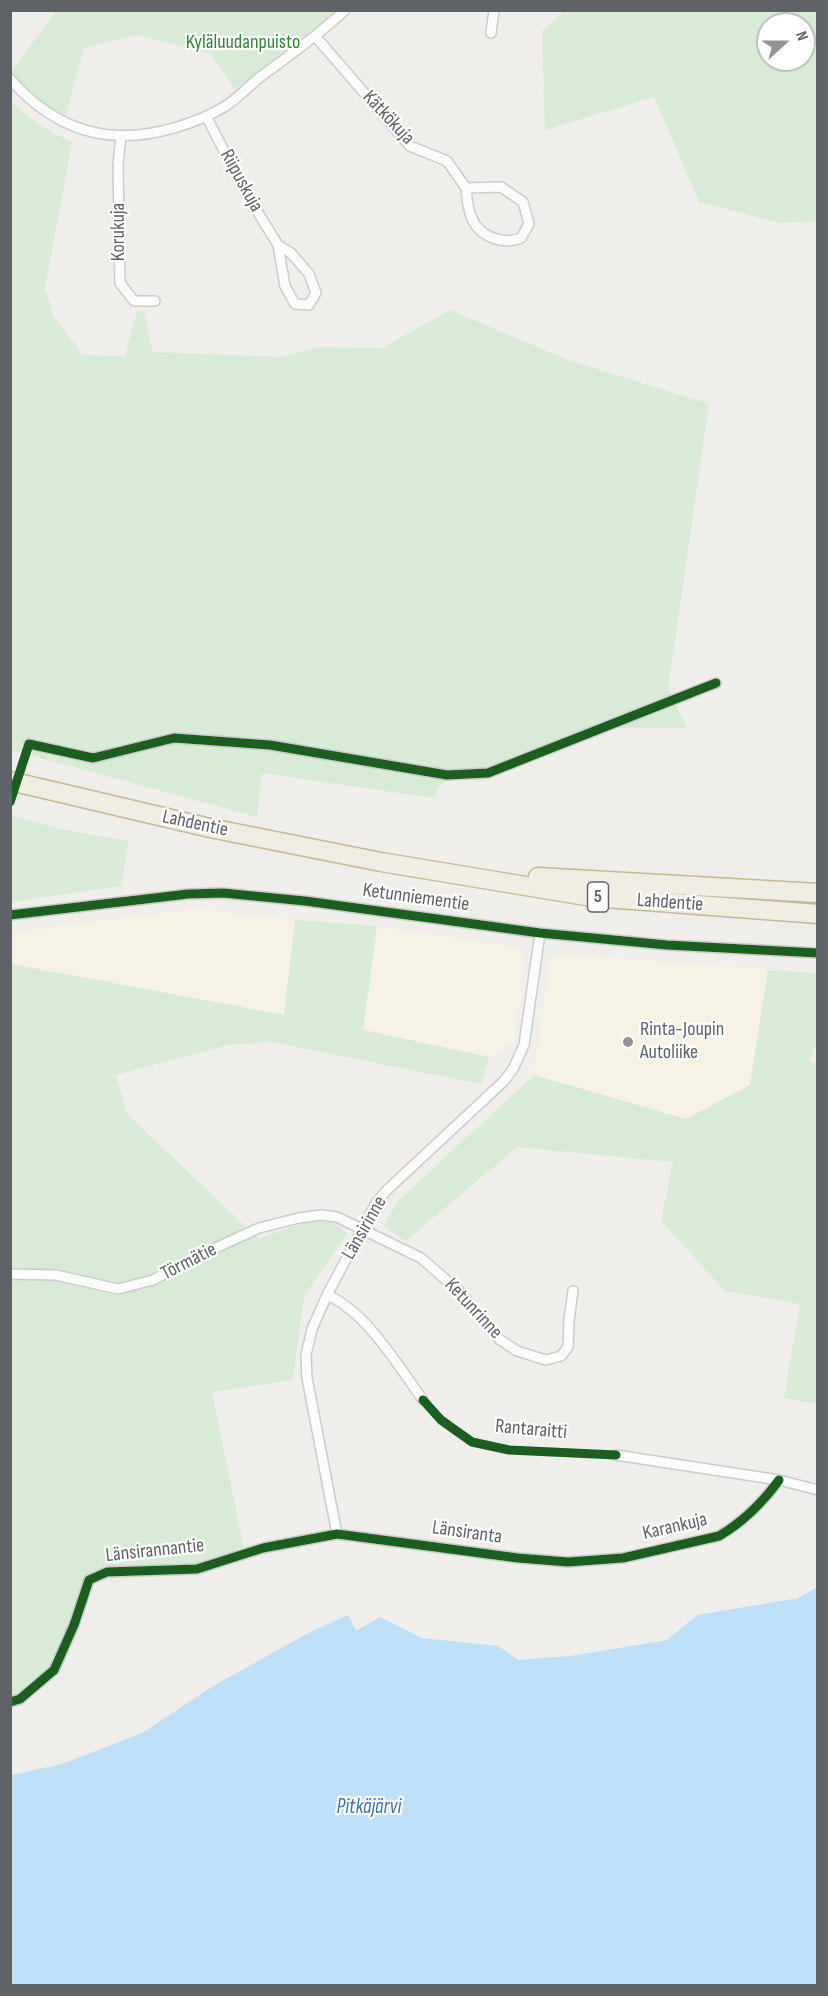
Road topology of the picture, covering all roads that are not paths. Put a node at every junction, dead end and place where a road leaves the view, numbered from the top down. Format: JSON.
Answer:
{"nodes":[{"id":1,"x":345,"y":10,"type":"edge"},
{"id":2,"x":494,"y":10,"type":"edge"},
{"id":3,"x":491,"y":33,"type":"dead end"},
{"id":4,"x":316,"y":37,"type":"junction"},
{"id":5,"x":10,"y":79,"type":"edge"},
{"id":6,"x":206,"y":116,"type":"junction"},
{"id":7,"x":121,"y":137,"type":"junction"},
{"id":8,"x":466,"y":188,"type":"junction"},
{"id":9,"x":278,"y":245,"type":"junction"},
{"id":10,"x":155,"y":301,"type":"dead end"},
{"id":11,"x":716,"y":683,"type":"dead end"},
{"id":12,"x":29,"y":744,"type":"dead end"},
{"id":13,"x":10,"y":781,"type":"edge"},
{"id":14,"x":381,"y":862,"type":"junction"},
{"id":15,"x":818,"y":893,"type":"edge"},
{"id":16,"x":818,"y":914,"type":"edge"},
{"id":17,"x":10,"y":915,"type":"edge"},
{"id":18,"x":540,"y":933,"type":"junction"},
{"id":19,"x":818,"y":953,"type":"edge"},
{"id":20,"x":363,"y":1228,"type":"junction"},
{"id":21,"x":10,"y":1274,"type":"edge"},
{"id":22,"x":573,"y":1291,"type":"dead end"},
{"id":23,"x":327,"y":1295,"type":"junction"},
{"id":24,"x":423,"y":1400,"type":"dead end"},
{"id":25,"x":616,"y":1455,"type":"dead end"},
{"id":26,"x":779,"y":1480,"type":"junction"},
{"id":27,"x":818,"y":1490,"type":"edge"},
{"id":28,"x":337,"y":1534,"type":"junction"},
{"id":29,"x":592,"y":1561,"type":"joint"},
{"id":30,"x":10,"y":1702,"type":"edge"}],
"edges":[{"from":1,"to":4,"type":"street"},
{"from":2,"to":3,"type":"street"},
{"from":4,"to":6,"type":"street"},
{"from":4,"to":8,"type":"street","name":"Kätkökuja"},
{"from":5,"to":7,"type":"street"},
{"from":6,"to":7,"type":"street"},
{"from":6,"to":9,"type":"street","name":"Riipuskuja"},
{"from":7,"to":10,"type":"street","name":"Korukuja"},
{"from":8,"to":8,"type":"street","name":"Kätkökuja"},
{"from":9,"to":9,"type":"street","name":"Riipuskuja"},
{"from":11,"to":12,"type":"street"},
{"from":13,"to":14,"type":"highway","name":"Lahdentie","number":"5"},
{"from":14,"to":15,"type":"highway","name":"Lahdentie","number":"5"},
{"from":14,"to":16,"type":"highway","name":"Lahdentie","number":"5"},
{"from":17,"to":18,"type":"street","name":"Ketunniementie"},
{"from":18,"to":19,"type":"street","name":"Ketunniementie"},
{"from":18,"to":20,"type":"street","name":"Länsirinne"},
{"from":20,"to":21,"type":"street","name":"Törmätie"},
{"from":20,"to":22,"type":"street","name":"Ketunrinne"},
{"from":20,"to":23,"type":"street","name":"Länsirinne"},
{"from":23,"to":24,"type":"street"},
{"from":23,"to":28,"type":"street","name":"Länsirinne"},
{"from":25,"to":26,"type":"street"},
{"from":26,"to":27,"type":"street"},
{"from":26,"to":29,"type":"street","name":"Karankuja"},
{"from":28,"to":29,"type":"street","name":"Länsiranta"},
{"from":28,"to":30,"type":"street","name":"Länsirannantie"}]}
